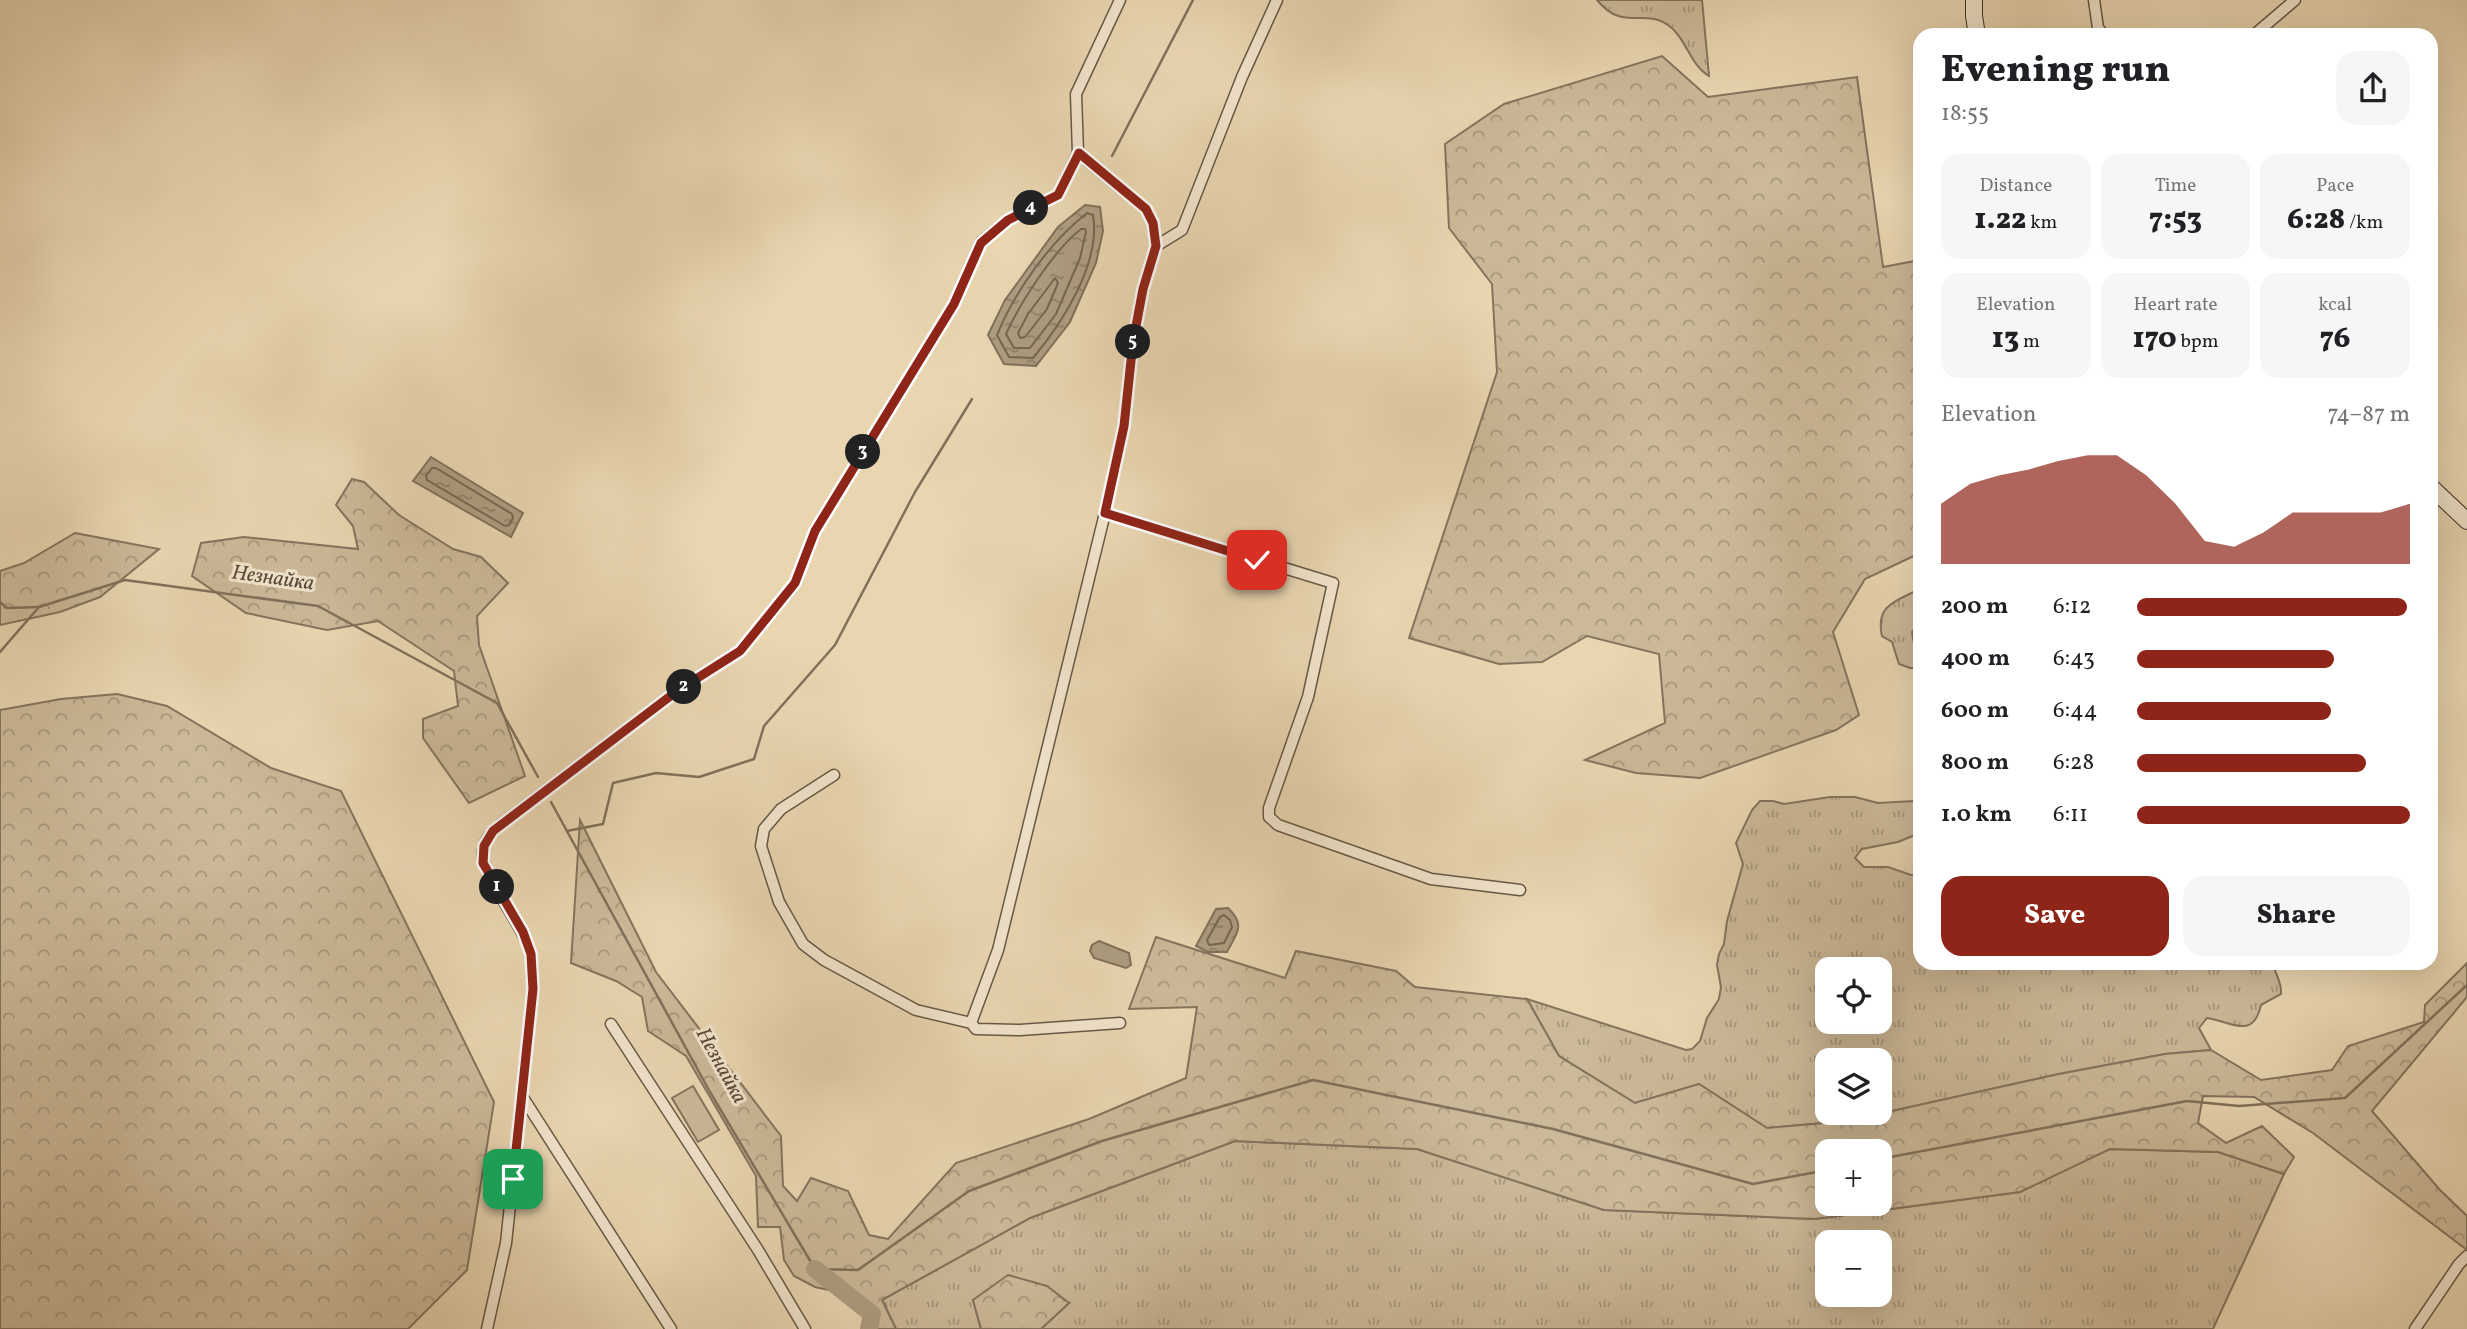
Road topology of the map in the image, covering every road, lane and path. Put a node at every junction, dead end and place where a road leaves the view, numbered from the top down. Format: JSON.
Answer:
{"nodes":[{"id":1,"x":1120,"y":0,"type":"edge"},
{"id":2,"x":1277,"y":0,"type":"edge"},
{"id":3,"x":1974,"y":0,"type":"edge"},
{"id":4,"x":2094,"y":0,"type":"edge"},
{"id":5,"x":2295,"y":0,"type":"edge"},
{"id":6,"x":1977,"y":28,"type":"edge"},
{"id":7,"x":2098,"y":28,"type":"edge"},
{"id":8,"x":2262,"y":28,"type":"edge"},
{"id":9,"x":1079,"y":153,"type":"junction"},
{"id":10,"x":1156,"y":246,"type":"junction"},
{"id":11,"x":2438,"y":494,"type":"edge"},
{"id":12,"x":1105,"y":513,"type":"junction"},
{"id":13,"x":2467,"y":521,"type":"edge"},
{"id":14,"x":834,"y":775,"type":"dead end"},
{"id":15,"x":1520,"y":890,"type":"dead end"},
{"id":16,"x":971,"y":1023,"type":"junction"},
{"id":17,"x":1121,"y":1023,"type":"dead end"},
{"id":18,"x":611,"y":1024,"type":"dead end"},
{"id":19,"x":522,"y":1096,"type":"junction"},
{"id":20,"x":2464,"y":1263,"type":"edge"},
{"id":21,"x":487,"y":1329,"type":"edge"},
{"id":22,"x":671,"y":1329,"type":"edge"},
{"id":23,"x":805,"y":1329,"type":"edge"},
{"id":24,"x":2415,"y":1329,"type":"edge"}],
"edges":[{"from":1,"to":9,"type":"street"},
{"from":2,"to":10,"type":"street"},
{"from":3,"to":6,"type":"main road"},
{"from":4,"to":7,"type":"street"},
{"from":5,"to":8,"type":"street"},
{"from":9,"to":10,"type":"street"},
{"from":9,"to":19,"type":"street"},
{"from":10,"to":12,"type":"street"},
{"from":11,"to":13,"type":"main road"},
{"from":12,"to":15,"type":"street"},
{"from":12,"to":16,"type":"street"},
{"from":14,"to":16,"type":"street"},
{"from":16,"to":17,"type":"street"},
{"from":18,"to":23,"type":"street"},
{"from":19,"to":21,"type":"street"},
{"from":19,"to":22,"type":"street"},
{"from":20,"to":24,"type":"street"}]}
